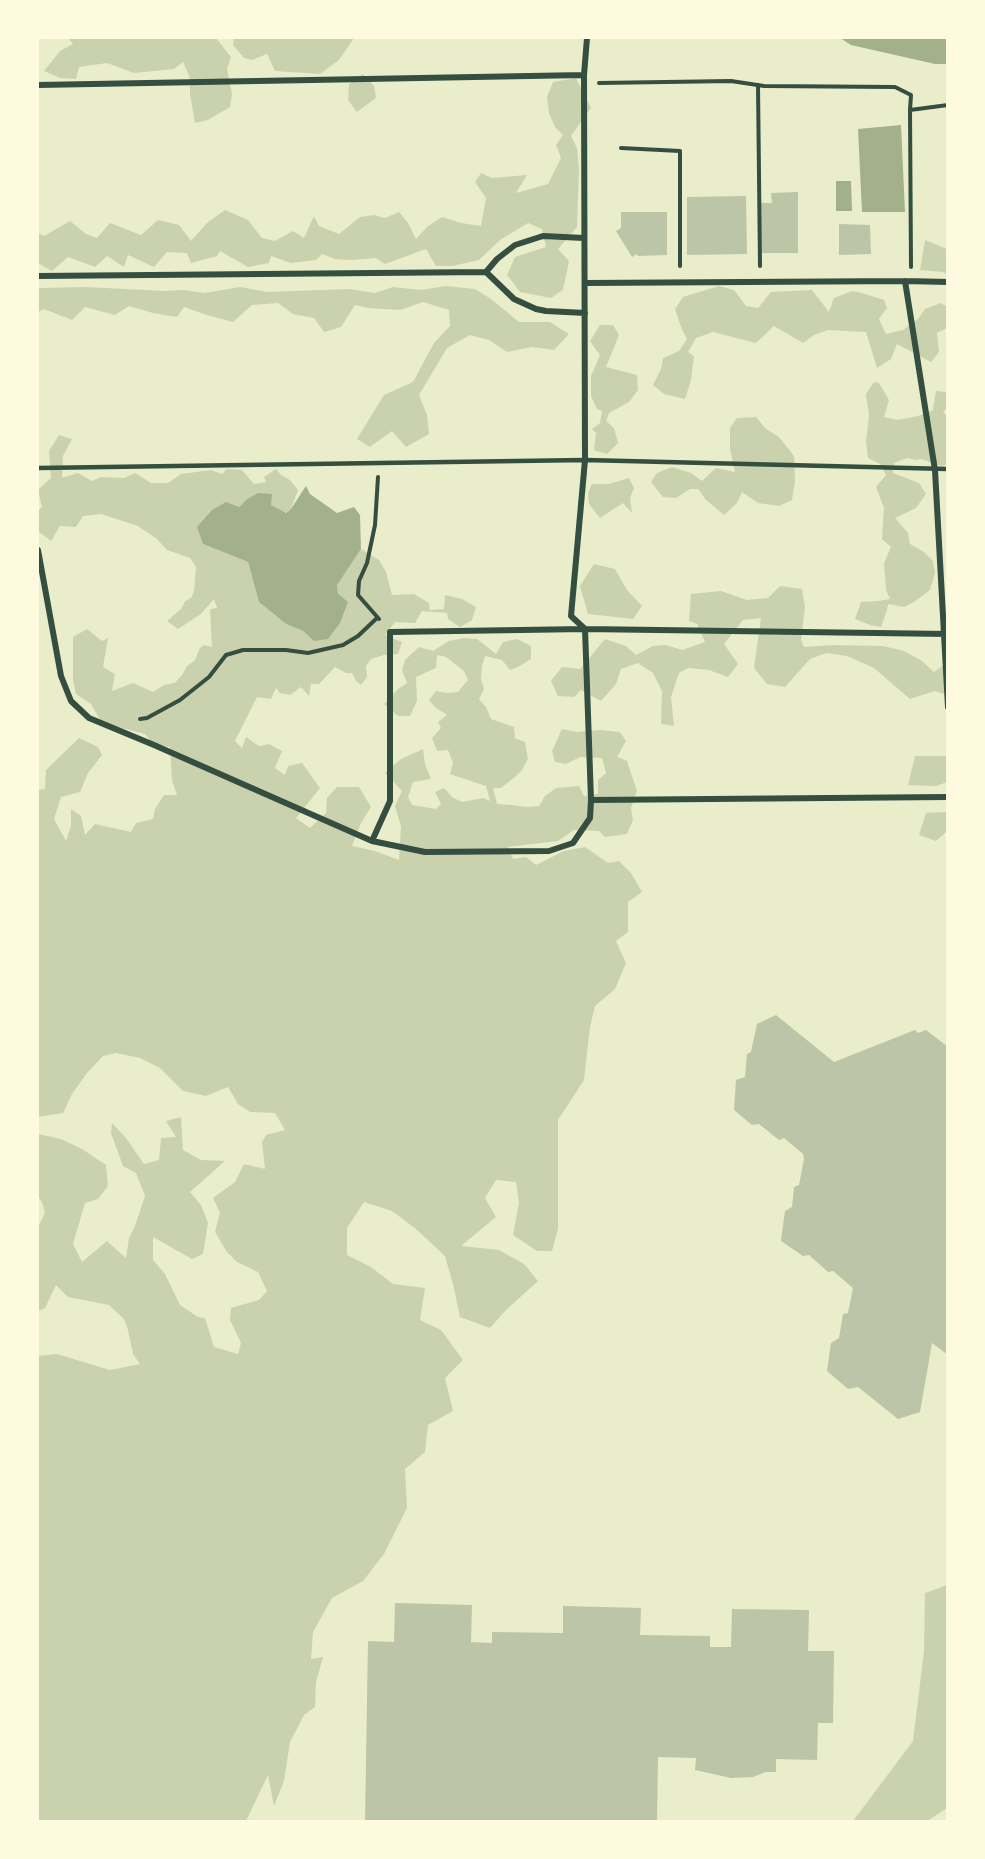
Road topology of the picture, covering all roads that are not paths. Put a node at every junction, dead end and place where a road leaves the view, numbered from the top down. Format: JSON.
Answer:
{"nodes":[{"id":1,"x":587,"y":38,"type":"edge"},
{"id":2,"x":584,"y":75,"type":"junction"},
{"id":3,"x":38,"y":85,"type":"edge"},
{"id":4,"x":584,"y":238,"type":"junction"},
{"id":5,"x":486,"y":272,"type":"junction"},
{"id":6,"x":38,"y":276,"type":"edge"},
{"id":7,"x":908,"y":281,"type":"junction"},
{"id":8,"x":948,"y":282,"type":"edge"},
{"id":9,"x":585,"y":283,"type":"junction"},
{"id":10,"x":585,"y":312,"type":"junction"},
{"id":11,"x":585,"y":460,"type":"junction"},
{"id":12,"x":38,"y":468,"type":"edge"},
{"id":13,"x":948,"y":469,"type":"edge"},
{"id":14,"x":935,"y":470,"type":"junction"},
{"id":15,"x":38,"y":550,"type":"edge"},
{"id":16,"x":585,"y":629,"type":"junction"},
{"id":17,"x":945,"y":634,"type":"edge"},
{"id":18,"x":948,"y":707,"type":"edge"},
{"id":19,"x":948,"y":797,"type":"edge"},
{"id":20,"x":591,"y":800,"type":"junction"},
{"id":21,"x":372,"y":841,"type":"junction"}],
"edges":[{"from":1,"to":2,"type":"street"},
{"from":2,"to":3,"type":"street"},
{"from":2,"to":4,"type":"street"},
{"from":4,"to":5,"type":"street"},
{"from":4,"to":9,"type":"street"},
{"from":5,"to":6,"type":"street"},
{"from":5,"to":10,"type":"street"},
{"from":7,"to":8,"type":"street"},
{"from":7,"to":9,"type":"street"},
{"from":7,"to":14,"type":"street"},
{"from":9,"to":10,"type":"street"},
{"from":10,"to":11,"type":"street"},
{"from":11,"to":12,"type":"lane"},
{"from":11,"to":14,"type":"lane"},
{"from":11,"to":16,"type":"street"},
{"from":13,"to":14,"type":"lane"},
{"from":14,"to":17,"type":"street"},
{"from":15,"to":21,"type":"street"},
{"from":16,"to":17,"type":"street"},
{"from":16,"to":20,"type":"street"},
{"from":16,"to":21,"type":"street"},
{"from":17,"to":18,"type":"street"},
{"from":19,"to":20,"type":"street"},
{"from":20,"to":21,"type":"street"}]}
